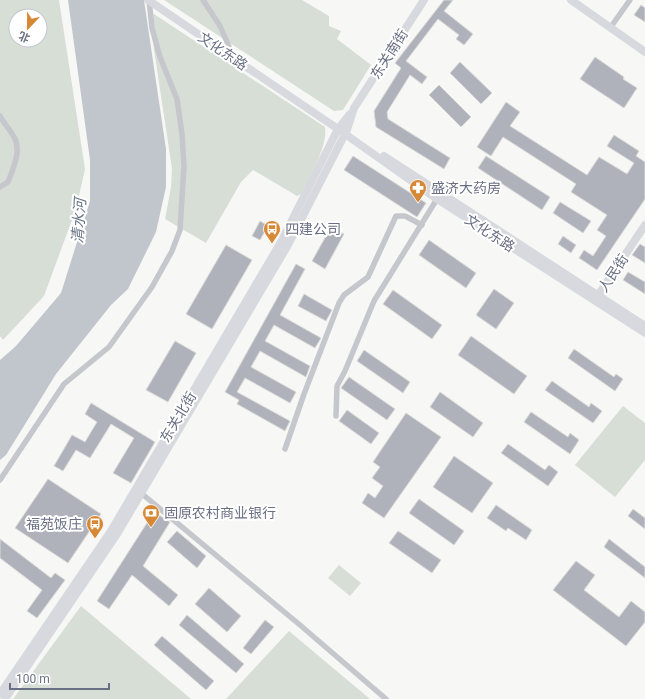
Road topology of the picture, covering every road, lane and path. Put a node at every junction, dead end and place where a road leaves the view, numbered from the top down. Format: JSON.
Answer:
{"nodes":[{"id":1,"x":203,"y":0,"type":"edge"},
{"id":2,"x":424,"y":0,"type":"edge"},
{"id":3,"x":571,"y":0,"type":"edge"},
{"id":4,"x":630,"y":0,"type":"edge"},
{"id":5,"x":150,"y":2,"type":"edge"},
{"id":6,"x":610,"y":28,"type":"junction"},
{"id":7,"x":645,"y":52,"type":"edge"},
{"id":8,"x":234,"y":58,"type":"junction"},
{"id":9,"x":0,"y":116,"type":"edge"},
{"id":10,"x":343,"y":131,"type":"junction"},
{"id":11,"x":0,"y":187,"type":"edge"},
{"id":12,"x":437,"y":199,"type":"junction"},
{"id":13,"x":422,"y":225,"type":"junction"},
{"id":14,"x":645,"y":225,"type":"edge"},
{"id":15,"x":596,"y":298,"type":"junction"},
{"id":16,"x":645,"y":326,"type":"edge"},
{"id":17,"x":645,"y":333,"type":"edge"},
{"id":18,"x":336,"y":416,"type":"dead end"},
{"id":19,"x":285,"y":449,"type":"dead end"},
{"id":20,"x":0,"y":480,"type":"edge"},
{"id":21,"x":141,"y":494,"type":"junction"},
{"id":22,"x":0,"y":694,"type":"edge"},
{"id":23,"x":5,"y":699,"type":"edge"},
{"id":24,"x":386,"y":699,"type":"edge"}],
"edges":[{"from":1,"to":8,"type":"street"},
{"from":2,"to":10,"type":"main road","name":"东关南街"},
{"from":3,"to":6,"type":"main road"},
{"from":4,"to":6,"type":"street"},
{"from":5,"to":8,"type":"main road","name":"文化东路"},
{"from":5,"to":20,"type":"street"},
{"from":6,"to":7,"type":"main road"},
{"from":8,"to":10,"type":"main road","name":"文化东路"},
{"from":9,"to":11,"type":"street"},
{"from":10,"to":12,"type":"main road","name":"文化东路"},
{"from":10,"to":15,"type":"main road","name":"文化东路"},
{"from":10,"to":21,"type":"main road","name":"东关北街"},
{"from":10,"to":22,"type":"main road","name":"东关北街"},
{"from":12,"to":13,"type":"street"},
{"from":12,"to":15,"type":"main road","name":"文化东路"},
{"from":13,"to":18,"type":"street"},
{"from":13,"to":19,"type":"street"},
{"from":14,"to":15,"type":"main road","name":"人民街"},
{"from":15,"to":16,"type":"main road","name":"文化东路"},
{"from":15,"to":17,"type":"main road","name":"文化东路"},
{"from":21,"to":23,"type":"main road","name":"东关北街"},
{"from":21,"to":24,"type":"street"}]}
